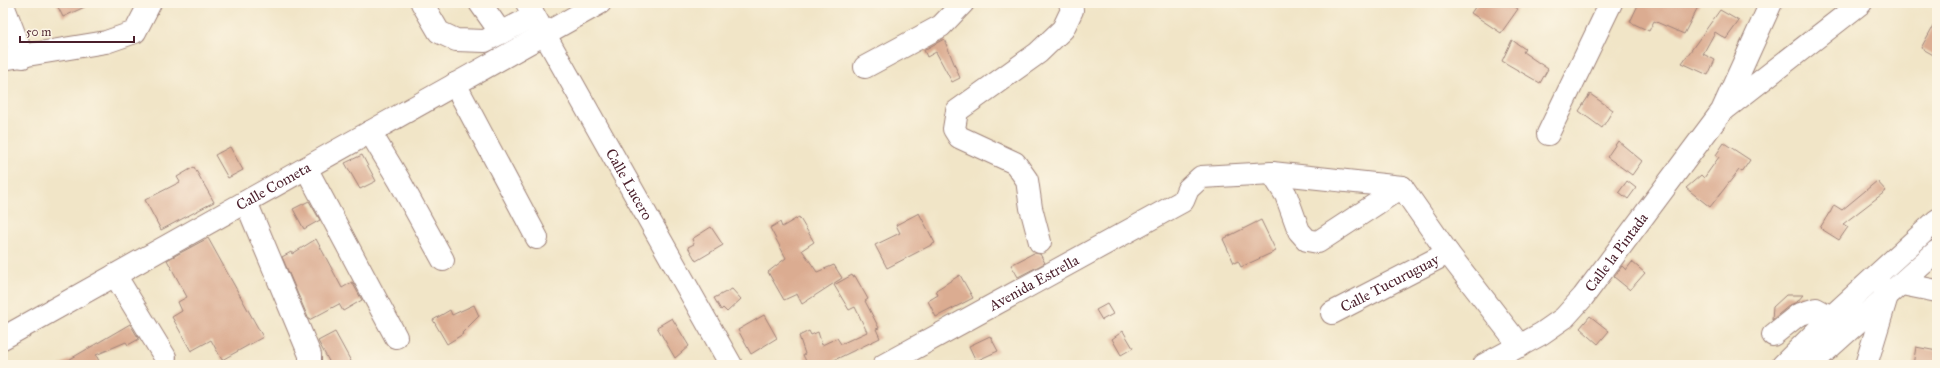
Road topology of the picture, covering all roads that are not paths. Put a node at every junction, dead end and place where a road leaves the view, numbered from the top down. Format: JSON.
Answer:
{"nodes":[{"id":1,"x":150,"y":3,"type":"edge"},
{"id":2,"x":422,"y":3,"type":"edge"},
{"id":3,"x":480,"y":3,"type":"edge"},
{"id":4,"x":600,"y":3,"type":"edge"},
{"id":5,"x":962,"y":3,"type":"edge"},
{"id":6,"x":1070,"y":3,"type":"edge"},
{"id":7,"x":1611,"y":3,"type":"edge"},
{"id":8,"x":1771,"y":3,"type":"edge"},
{"id":9,"x":1861,"y":3,"type":"edge"},
{"id":10,"x":3,"y":4,"type":"edge"},
{"id":11,"x":535,"y":18,"type":"edge"},
{"id":12,"x":501,"y":33,"type":"junction"},
{"id":13,"x":13,"y":58,"type":"edge"},
{"id":14,"x":865,"y":67,"type":"dead end"},
{"id":15,"x":455,"y":84,"type":"junction"},
{"id":16,"x":1722,"y":111,"type":"junction"},
{"id":17,"x":370,"y":132,"type":"junction"},
{"id":18,"x":1548,"y":134,"type":"dead end"},
{"id":19,"x":306,"y":168,"type":"junction"},
{"id":20,"x":1272,"y":173,"type":"junction"},
{"id":21,"x":1402,"y":187,"type":"junction"},
{"id":22,"x":246,"y":202,"type":"junction"},
{"id":23,"x":1937,"y":220,"type":"edge"},
{"id":24,"x":537,"y":238,"type":"dead end"},
{"id":25,"x":1040,"y":242,"type":"dead end"},
{"id":26,"x":1937,"y":251,"type":"edge"},
{"id":27,"x":1448,"y":253,"type":"junction"},
{"id":28,"x":443,"y":260,"type":"dead end"},
{"id":29,"x":1880,"y":273,"type":"junction"},
{"id":30,"x":115,"y":275,"type":"junction"},
{"id":31,"x":1894,"y":290,"type":"junction"},
{"id":32,"x":1937,"y":291,"type":"edge"},
{"id":33,"x":1332,"y":313,"type":"dead end"},
{"id":34,"x":1832,"y":317,"type":"junction"},
{"id":35,"x":1773,"y":335,"type":"dead end"},
{"id":36,"x":396,"y":337,"type":"dead end"},
{"id":37,"x":3,"y":338,"type":"edge"},
{"id":38,"x":1520,"y":346,"type":"junction"},
{"id":39,"x":165,"y":357,"type":"dead end"},
{"id":40,"x":310,"y":365,"type":"edge"},
{"id":41,"x":731,"y":365,"type":"edge"},
{"id":42,"x":884,"y":365,"type":"edge"},
{"id":43,"x":1484,"y":365,"type":"edge"},
{"id":44,"x":1783,"y":365,"type":"edge"},
{"id":45,"x":1810,"y":365,"type":"edge"},
{"id":46,"x":1866,"y":365,"type":"edge"}],
"edges":[{"from":1,"to":13,"type":"street"},
{"from":2,"to":12,"type":"street"},
{"from":3,"to":12,"type":"street"},
{"from":4,"to":11,"type":"street"},
{"from":5,"to":14,"type":"street"},
{"from":6,"to":25,"type":"street"},
{"from":7,"to":18,"type":"street"},
{"from":8,"to":16,"type":"street"},
{"from":9,"to":16,"type":"street"},
{"from":10,"to":13,"type":"street"},
{"from":11,"to":12,"type":"street"},
{"from":11,"to":15,"type":"street","name":"Calle Cometa"},
{"from":11,"to":41,"type":"street","name":"Calle Lucero"},
{"from":15,"to":17,"type":"street","name":"Calle Cometa"},
{"from":15,"to":24,"type":"street"},
{"from":16,"to":38,"type":"street","name":"Calle la Pintada"},
{"from":17,"to":19,"type":"street","name":"Calle Cometa"},
{"from":17,"to":28,"type":"street"},
{"from":19,"to":22,"type":"street","name":"Calle Cometa"},
{"from":19,"to":36,"type":"street"},
{"from":20,"to":21,"type":"street"},
{"from":20,"to":21,"type":"street"},
{"from":20,"to":42,"type":"street","name":"Avenida Estrella"},
{"from":21,"to":27,"type":"street","name":"Calle Tucuruguay"},
{"from":22,"to":30,"type":"street","name":"Calle Cometa"},
{"from":22,"to":40,"type":"street"},
{"from":23,"to":29,"type":"street"},
{"from":26,"to":31,"type":"street"},
{"from":27,"to":33,"type":"street","name":"Calle Tucuruguay"},
{"from":27,"to":38,"type":"street","name":"Calle Tucuruguay"},
{"from":29,"to":31,"type":"street"},
{"from":29,"to":34,"type":"street"},
{"from":30,"to":37,"type":"street","name":"Calle Cometa"},
{"from":30,"to":39,"type":"street"},
{"from":31,"to":32,"type":"street"},
{"from":31,"to":45,"type":"street"},
{"from":31,"to":46,"type":"street"},
{"from":34,"to":35,"type":"street"},
{"from":34,"to":44,"type":"street"},
{"from":38,"to":43,"type":"street","name":"Calle la Pintada"}]}
